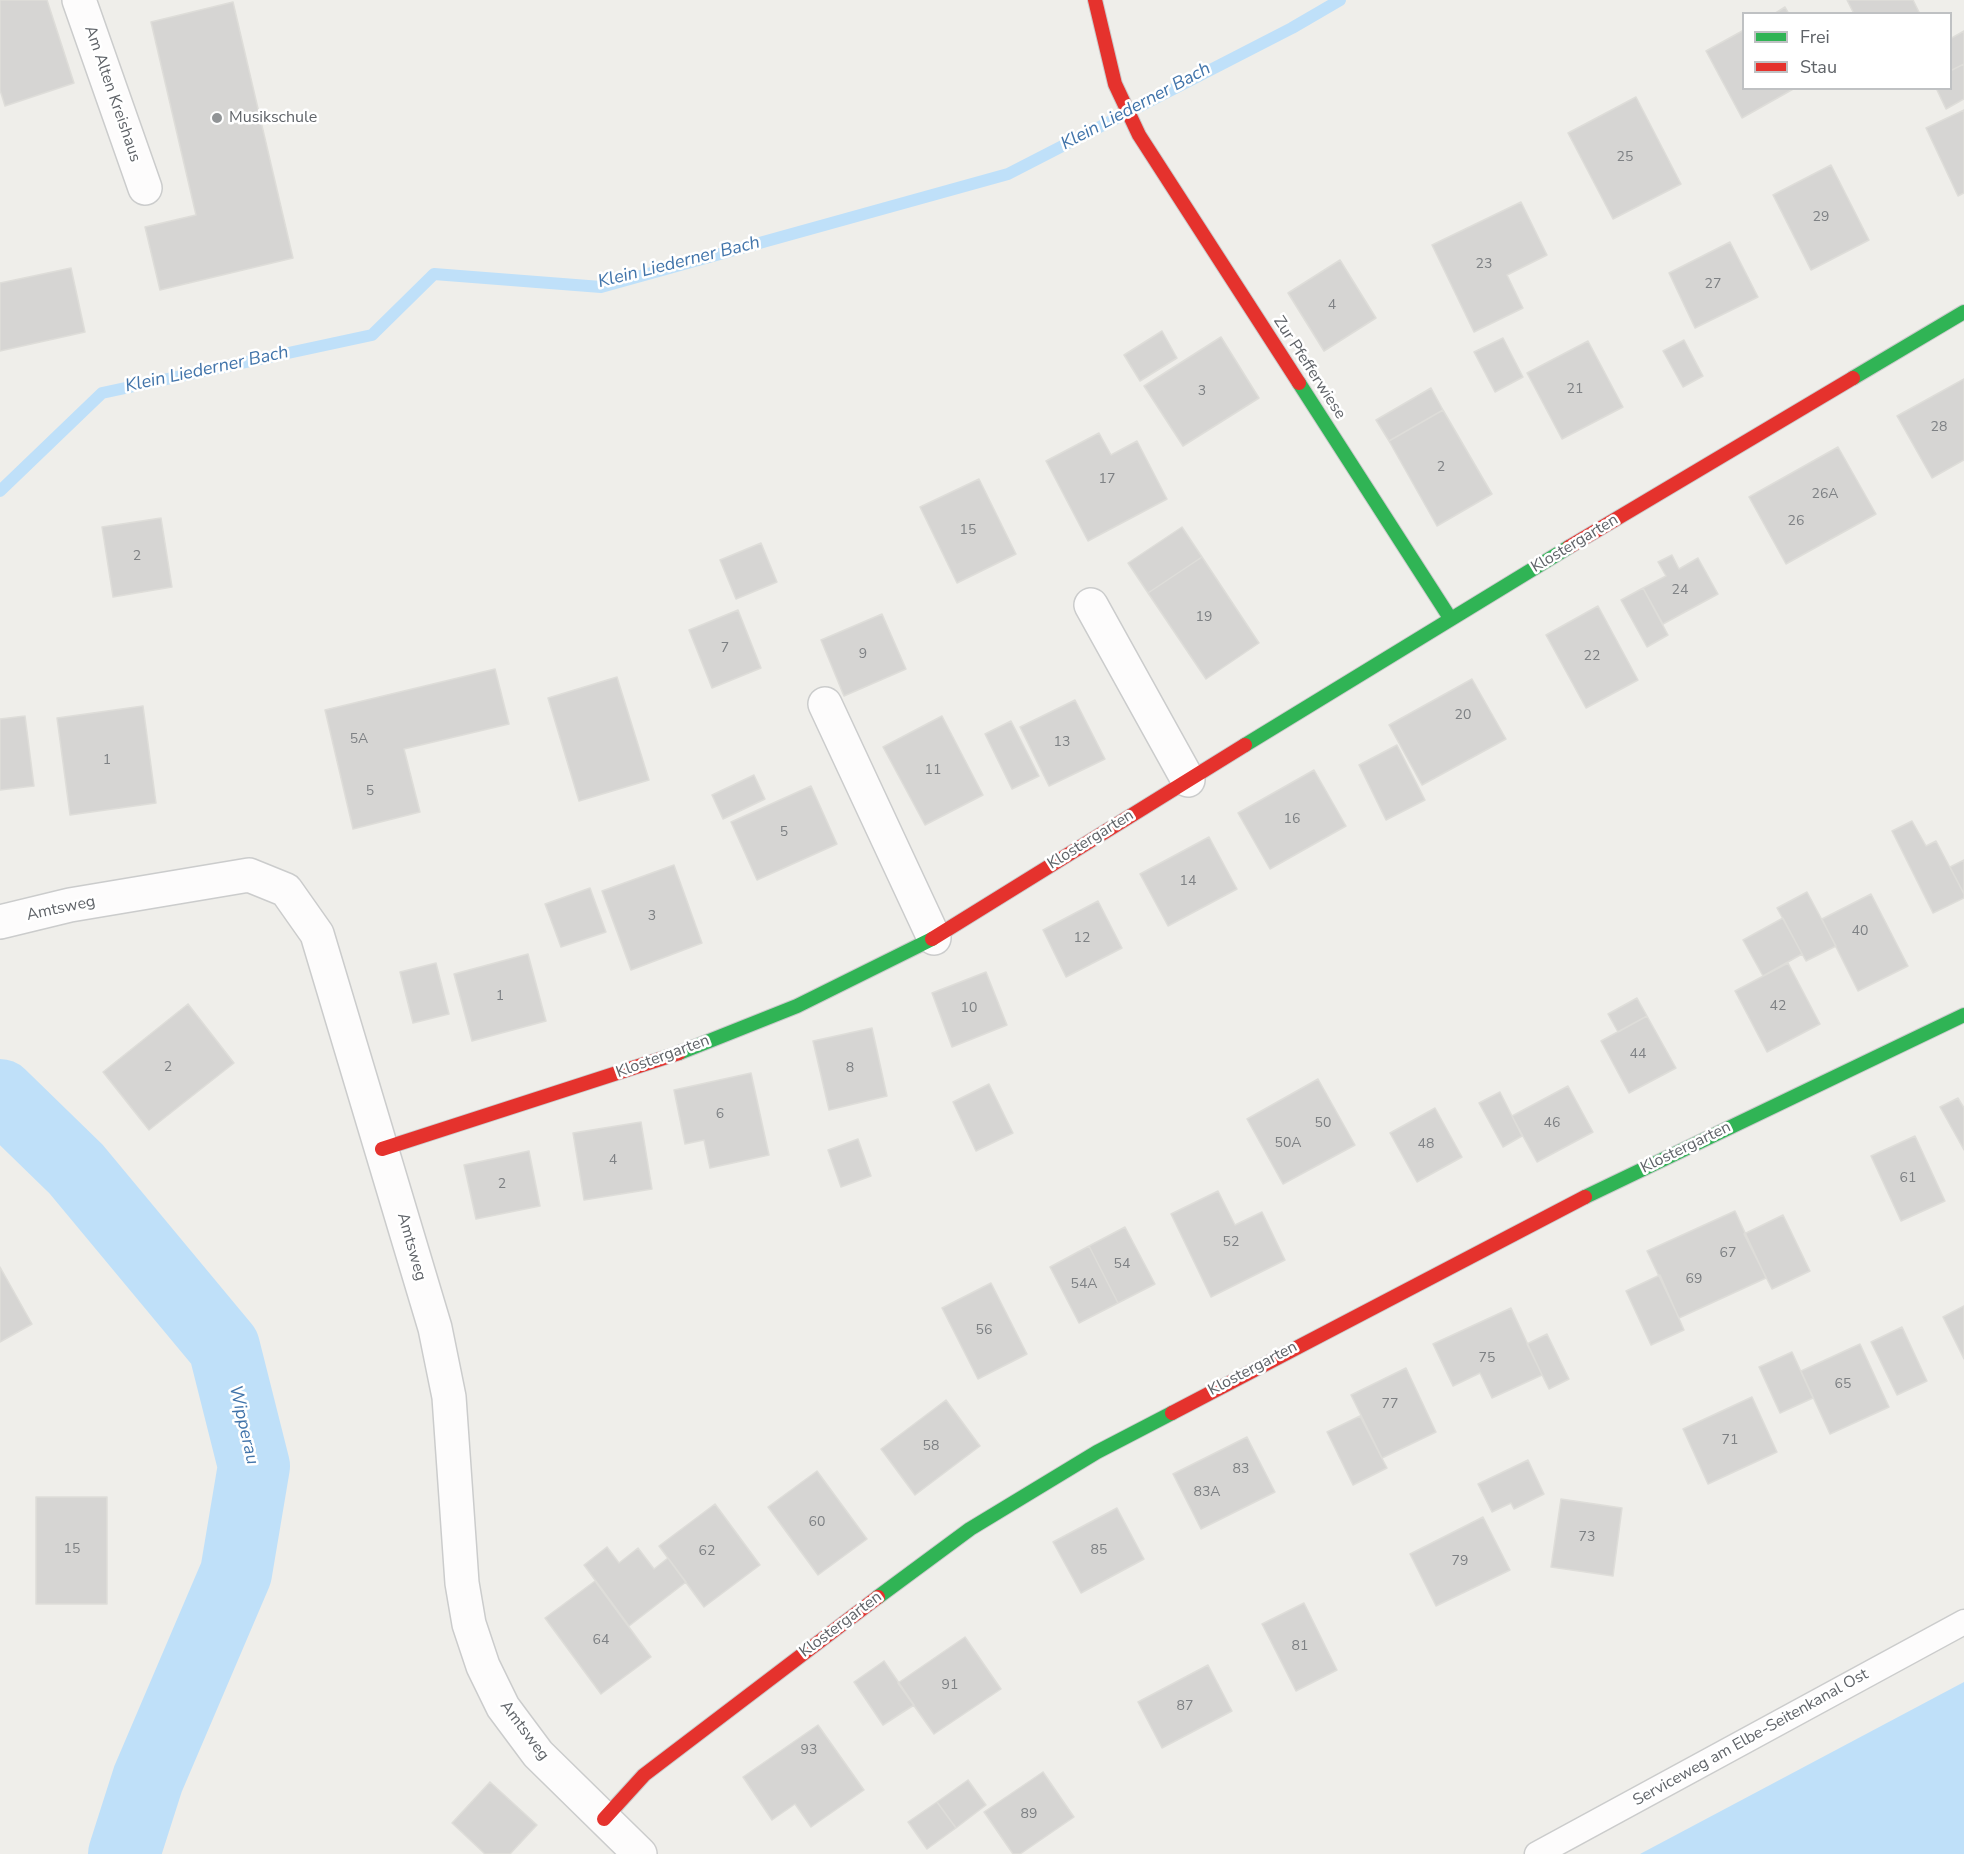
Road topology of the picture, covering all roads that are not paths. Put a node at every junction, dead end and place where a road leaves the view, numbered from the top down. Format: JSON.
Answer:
{"nodes":[{"id":1,"x":79,"y":0,"type":"edge"},
{"id":2,"x":1095,"y":0,"type":"edge"},
{"id":3,"x":145,"y":188,"type":"dead end"},
{"id":4,"x":1964,"y":312,"type":"edge"},
{"id":5,"x":1091,"y":605,"type":"dead end"},
{"id":6,"x":1450,"y":618,"type":"junction"},
{"id":7,"x":825,"y":704,"type":"dead end"},
{"id":8,"x":1188,"y":780,"type":"junction"},
{"id":9,"x":0,"y":922,"type":"edge"},
{"id":10,"x":934,"y":938,"type":"junction"},
{"id":11,"x":1964,"y":1015,"type":"edge"},
{"id":12,"x":382,"y":1149,"type":"junction"},
{"id":13,"x":1964,"y":1622,"type":"edge"},
{"id":14,"x":603,"y":1819,"type":"junction"},
{"id":15,"x":640,"y":1854,"type":"edge"},
{"id":16,"x":1537,"y":1854,"type":"edge"}],
"edges":[{"from":1,"to":3,"type":"street","name":"Am Alten Kreishaus"},
{"from":2,"to":6,"type":"street","name":"Zur Pfefferwiese"},
{"from":4,"to":6,"type":"street","name":"Klostergarten"},
{"from":5,"to":8,"type":"street"},
{"from":6,"to":8,"type":"street","name":"Klostergarten"},
{"from":7,"to":10,"type":"street"},
{"from":8,"to":10,"type":"street","name":"Klostergarten"},
{"from":9,"to":12,"type":"street","name":"Amtsweg"},
{"from":10,"to":12,"type":"street","name":"Klostergarten"},
{"from":11,"to":14,"type":"street","name":"Klostergarten"},
{"from":12,"to":14,"type":"street","name":"Amtsweg"},
{"from":13,"to":16,"type":"lane","name":"Serviceweg am Elbe-Seitenkanal Ost"},
{"from":14,"to":15,"type":"street","name":"Amtsweg"}]}
